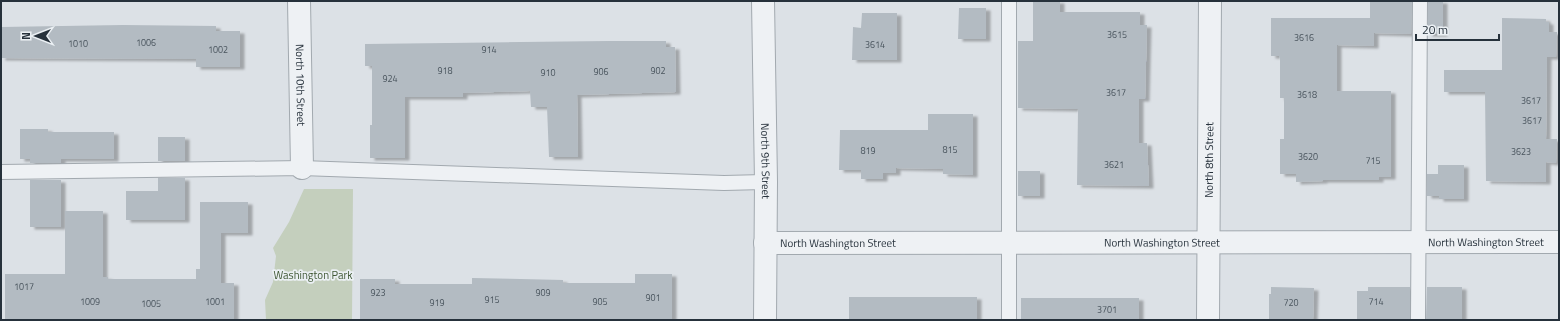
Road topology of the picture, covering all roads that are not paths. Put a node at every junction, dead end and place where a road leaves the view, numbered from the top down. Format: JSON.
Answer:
{"nodes":[{"id":1,"x":299,"y":1,"type":"edge"},
{"id":2,"x":764,"y":1,"type":"edge"},
{"id":3,"x":1009,"y":1,"type":"edge"},
{"id":4,"x":1210,"y":1,"type":"edge"},
{"id":5,"x":1420,"y":1,"type":"edge"},
{"id":6,"x":302,"y":168,"type":"junction"},
{"id":7,"x":1,"y":172,"type":"edge"},
{"id":8,"x":766,"y":182,"type":"junction"},
{"id":9,"x":1209,"y":242,"type":"junction"},
{"id":10,"x":1419,"y":242,"type":"junction"},
{"id":11,"x":1559,"y":242,"type":"edge"},
{"id":12,"x":765,"y":243,"type":"junction"},
{"id":13,"x":1008,"y":243,"type":"junction"},
{"id":14,"x":765,"y":320,"type":"edge"},
{"id":15,"x":1009,"y":320,"type":"edge"},
{"id":16,"x":1208,"y":320,"type":"edge"},
{"id":17,"x":1418,"y":320,"type":"edge"}],
"edges":[{"from":1,"to":6,"type":"street","name":"North 10th Street"},
{"from":2,"to":8,"type":"street","name":"North 9th Street"},
{"from":3,"to":13,"type":"lane"},
{"from":4,"to":9,"type":"street","name":"North 8th Street"},
{"from":5,"to":10,"type":"lane"},
{"from":6,"to":7,"type":"lane"},
{"from":6,"to":8,"type":"lane"},
{"from":8,"to":12,"type":"street","name":"North 9th Street"},
{"from":9,"to":10,"type":"street","name":"North Washington Street"},
{"from":9,"to":13,"type":"street","name":"North Washington Street"},
{"from":9,"to":16,"type":"street","name":"North 8th Street"},
{"from":10,"to":11,"type":"street","name":"North Washington Street"},
{"from":10,"to":17,"type":"lane"},
{"from":12,"to":13,"type":"street","name":"North Washington Street"},
{"from":12,"to":14,"type":"street","name":"North 9th Street"},
{"from":13,"to":15,"type":"lane"}]}
